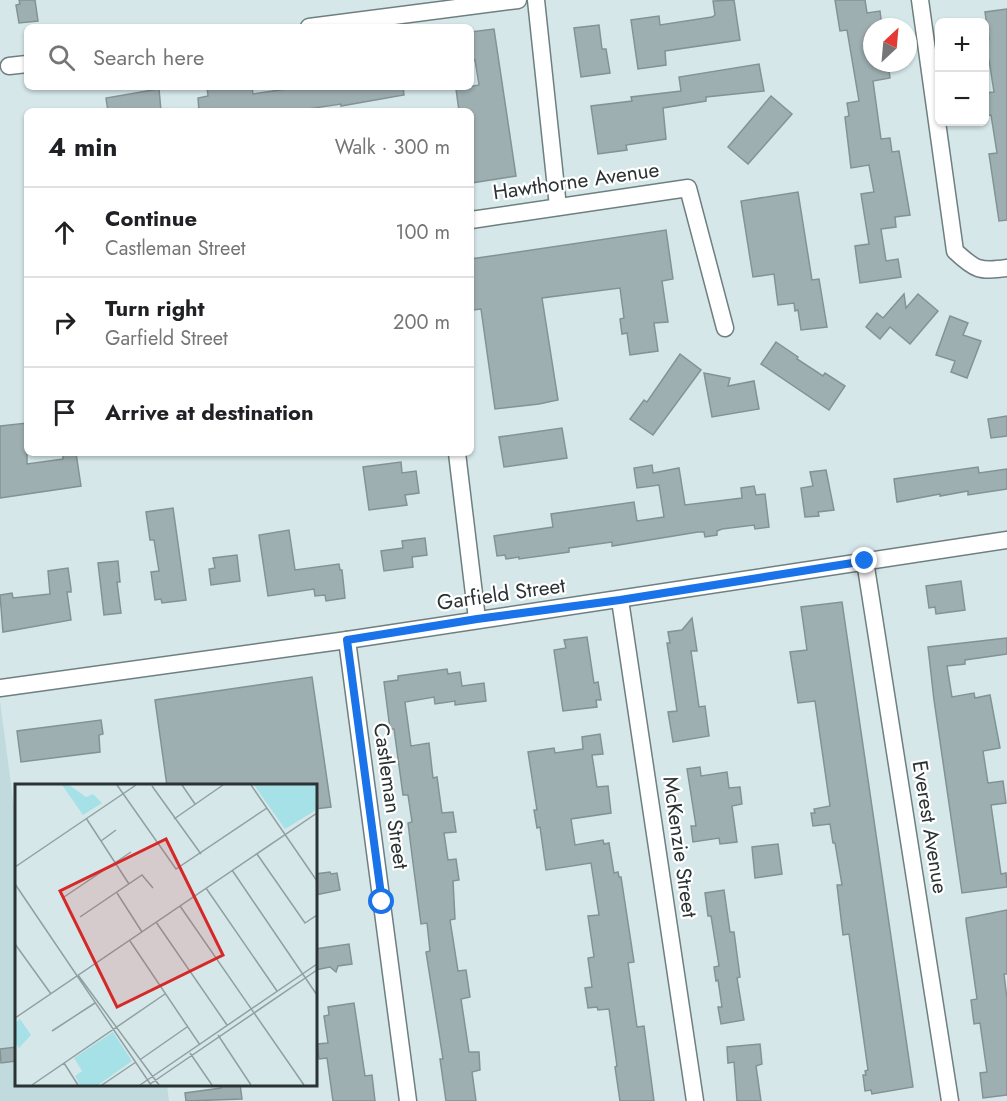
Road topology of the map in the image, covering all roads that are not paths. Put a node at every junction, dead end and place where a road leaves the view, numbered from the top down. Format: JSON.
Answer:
{"nodes":[{"id":1,"x":518,"y":0,"type":"edge"},
{"id":2,"x":536,"y":0,"type":"edge"},
{"id":3,"x":920,"y":0,"type":"edge"},
{"id":4,"x":332,"y":24,"type":"edge"},
{"id":5,"x":24,"y":64,"type":"edge"},
{"id":6,"x":9,"y":66,"type":"dead end"},
{"id":7,"x":558,"y":207,"type":"junction"},
{"id":8,"x":474,"y":220,"type":"edge"},
{"id":9,"x":1007,"y":268,"type":"edge"},
{"id":10,"x":725,"y":327,"type":"dead end"},
{"id":11,"x":457,"y":456,"type":"edge"},
{"id":12,"x":1007,"y":540,"type":"edge"},
{"id":13,"x":865,"y":561,"type":"junction"},
{"id":14,"x":620,"y":600,"type":"junction"},
{"id":15,"x":477,"y":619,"type":"junction"},
{"id":16,"x":347,"y":640,"type":"junction"},
{"id":17,"x":0,"y":688,"type":"edge"},
{"id":18,"x":408,"y":1101,"type":"edge"},
{"id":19,"x":695,"y":1101,"type":"edge"},
{"id":20,"x":950,"y":1101,"type":"edge"}],
"edges":[{"from":1,"to":4,"type":"street"},
{"from":2,"to":7,"type":"street"},
{"from":3,"to":9,"type":"street"},
{"from":5,"to":6,"type":"street"},
{"from":7,"to":8,"type":"street","name":"Hawthorne Avenue"},
{"from":7,"to":10,"type":"street","name":"Hawthorne Avenue"},
{"from":11,"to":15,"type":"street"},
{"from":12,"to":13,"type":"street","name":"Garfield Street"},
{"from":13,"to":14,"type":"street","name":"Garfield Street"},
{"from":13,"to":20,"type":"street","name":"Everest Avenue"},
{"from":14,"to":15,"type":"street","name":"Garfield Street"},
{"from":14,"to":19,"type":"street","name":"McKenzie Street"},
{"from":15,"to":16,"type":"street","name":"Garfield Street"},
{"from":16,"to":17,"type":"street","name":"Garfield Street"},
{"from":16,"to":18,"type":"street","name":"Castleman Street"}]}
